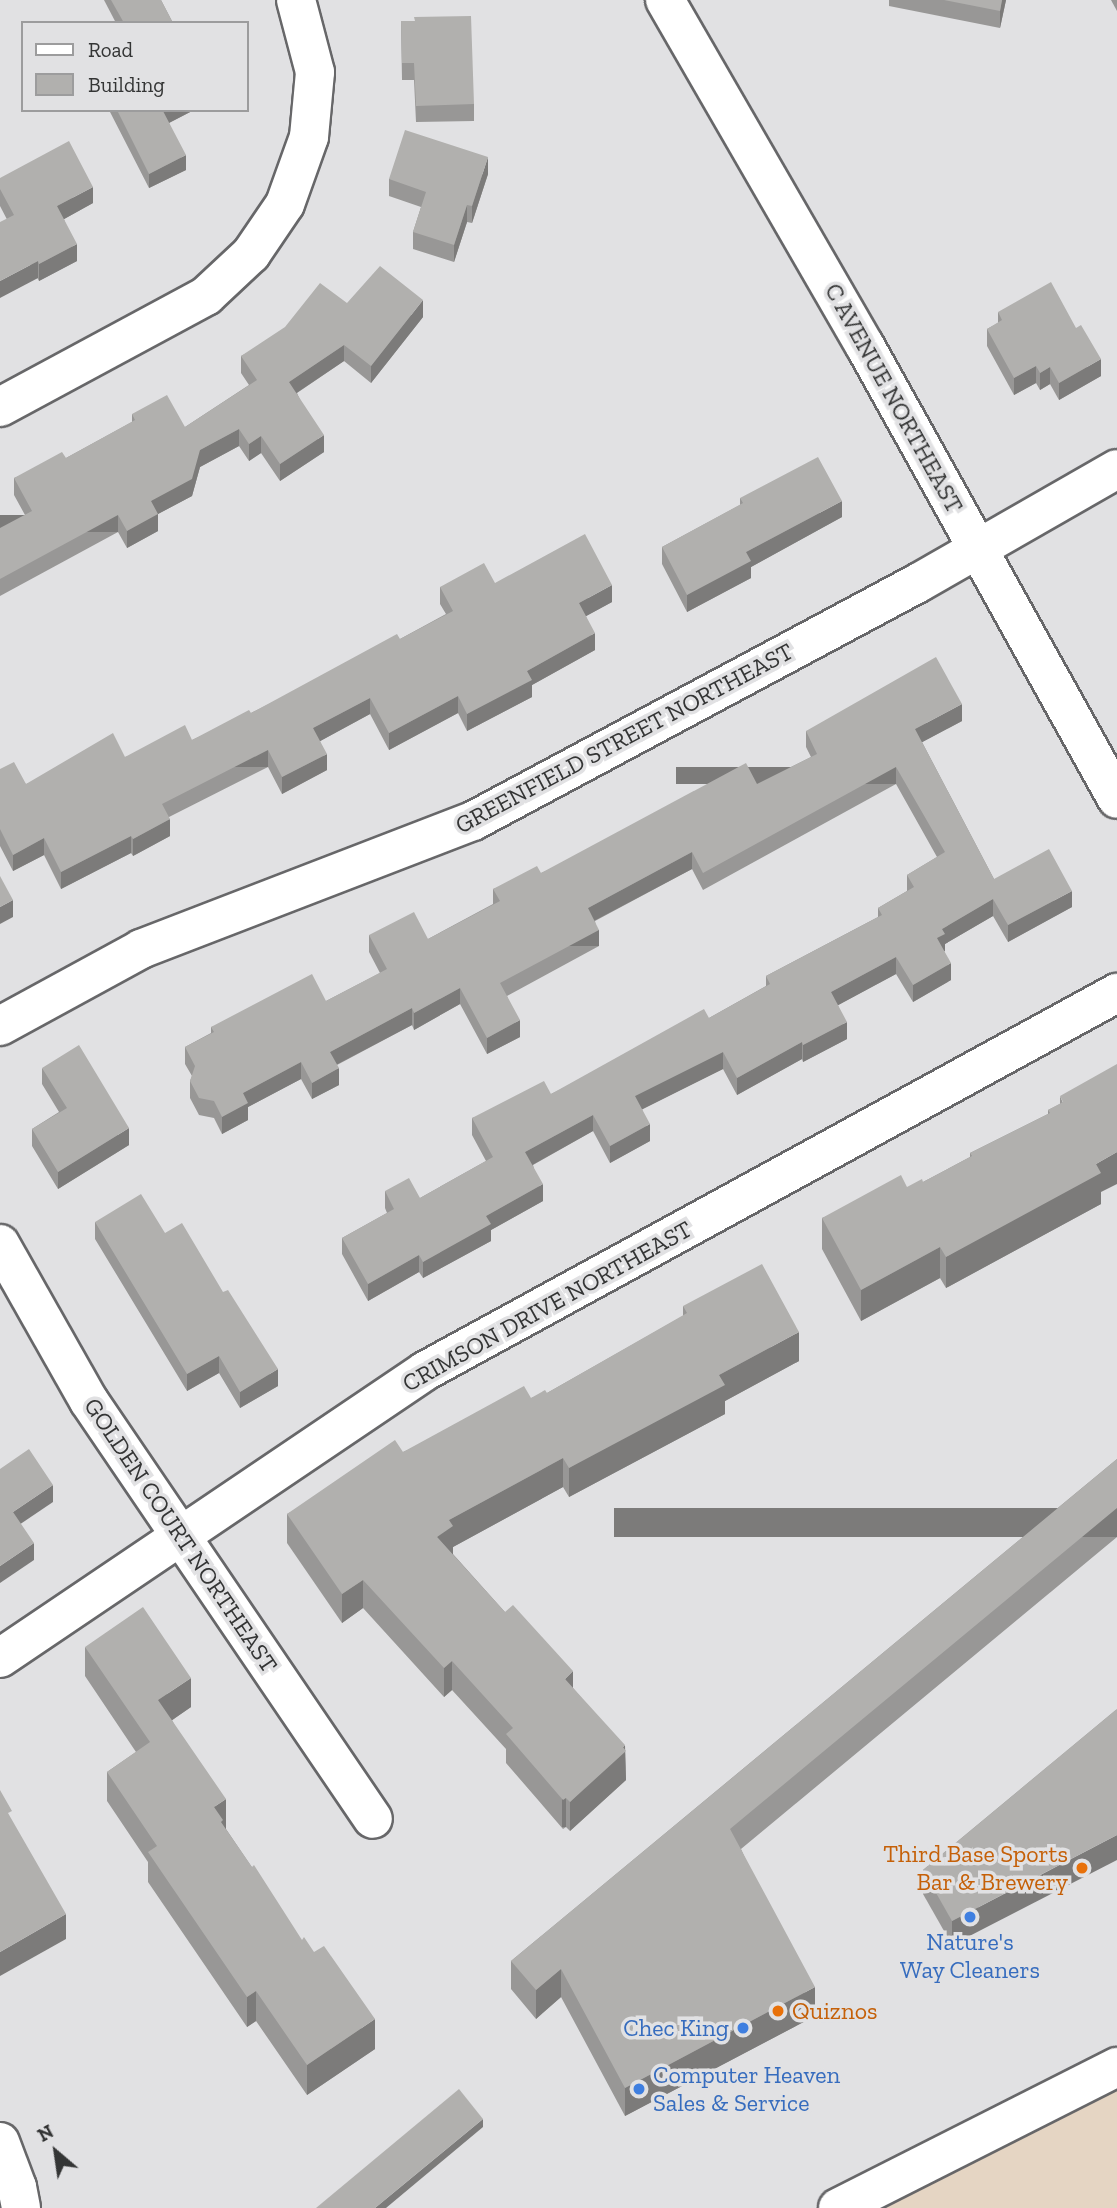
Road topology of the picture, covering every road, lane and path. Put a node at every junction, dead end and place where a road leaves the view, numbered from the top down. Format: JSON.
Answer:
{"nodes":[{"id":1,"x":296,"y":0,"type":"edge"},
{"id":2,"x":665,"y":0,"type":"edge"},
{"id":3,"x":0,"y":407,"type":"edge"},
{"id":4,"x":1117,"y":469,"type":"edge"},
{"id":5,"x":979,"y":549,"type":"junction"},
{"id":6,"x":1117,"y":799,"type":"edge"},
{"id":7,"x":1117,"y":993,"type":"edge"},
{"id":8,"x":0,"y":1026,"type":"edge"},
{"id":9,"x":0,"y":1244,"type":"edge"},
{"id":10,"x":180,"y":1534,"type":"junction"},
{"id":11,"x":0,"y":1658,"type":"edge"},
{"id":12,"x":373,"y":1819,"type":"dead end"},
{"id":13,"x":1117,"y":2067,"type":"edge"},
{"id":14,"x":0,"y":2142,"type":"edge"},
{"id":15,"x":21,"y":2208,"type":"edge"},
{"id":16,"x":838,"y":2208,"type":"edge"}],
"edges":[{"from":1,"to":3,"type":"street"},
{"from":2,"to":5,"type":"street","name":"C AVENUE NORTHEAST"},
{"from":4,"to":5,"type":"street","name":"GREENFIELD STREET NORTHEAST"},
{"from":5,"to":6,"type":"street","name":"C AVENUE NORTHEAST"},
{"from":5,"to":8,"type":"street","name":"GREENFIELD STREET NORTHEAST"},
{"from":7,"to":10,"type":"street","name":"CRIMSON DRIVE NORTHEAST"},
{"from":9,"to":10,"type":"street","name":"GOLDEN COURT NORTHEAST"},
{"from":10,"to":11,"type":"street","name":"CRIMSON DRIVE NORTHEAST"},
{"from":10,"to":12,"type":"street","name":"GOLDEN COURT NORTHEAST"},
{"from":13,"to":16,"type":"street"},
{"from":14,"to":15,"type":"street"}]}
